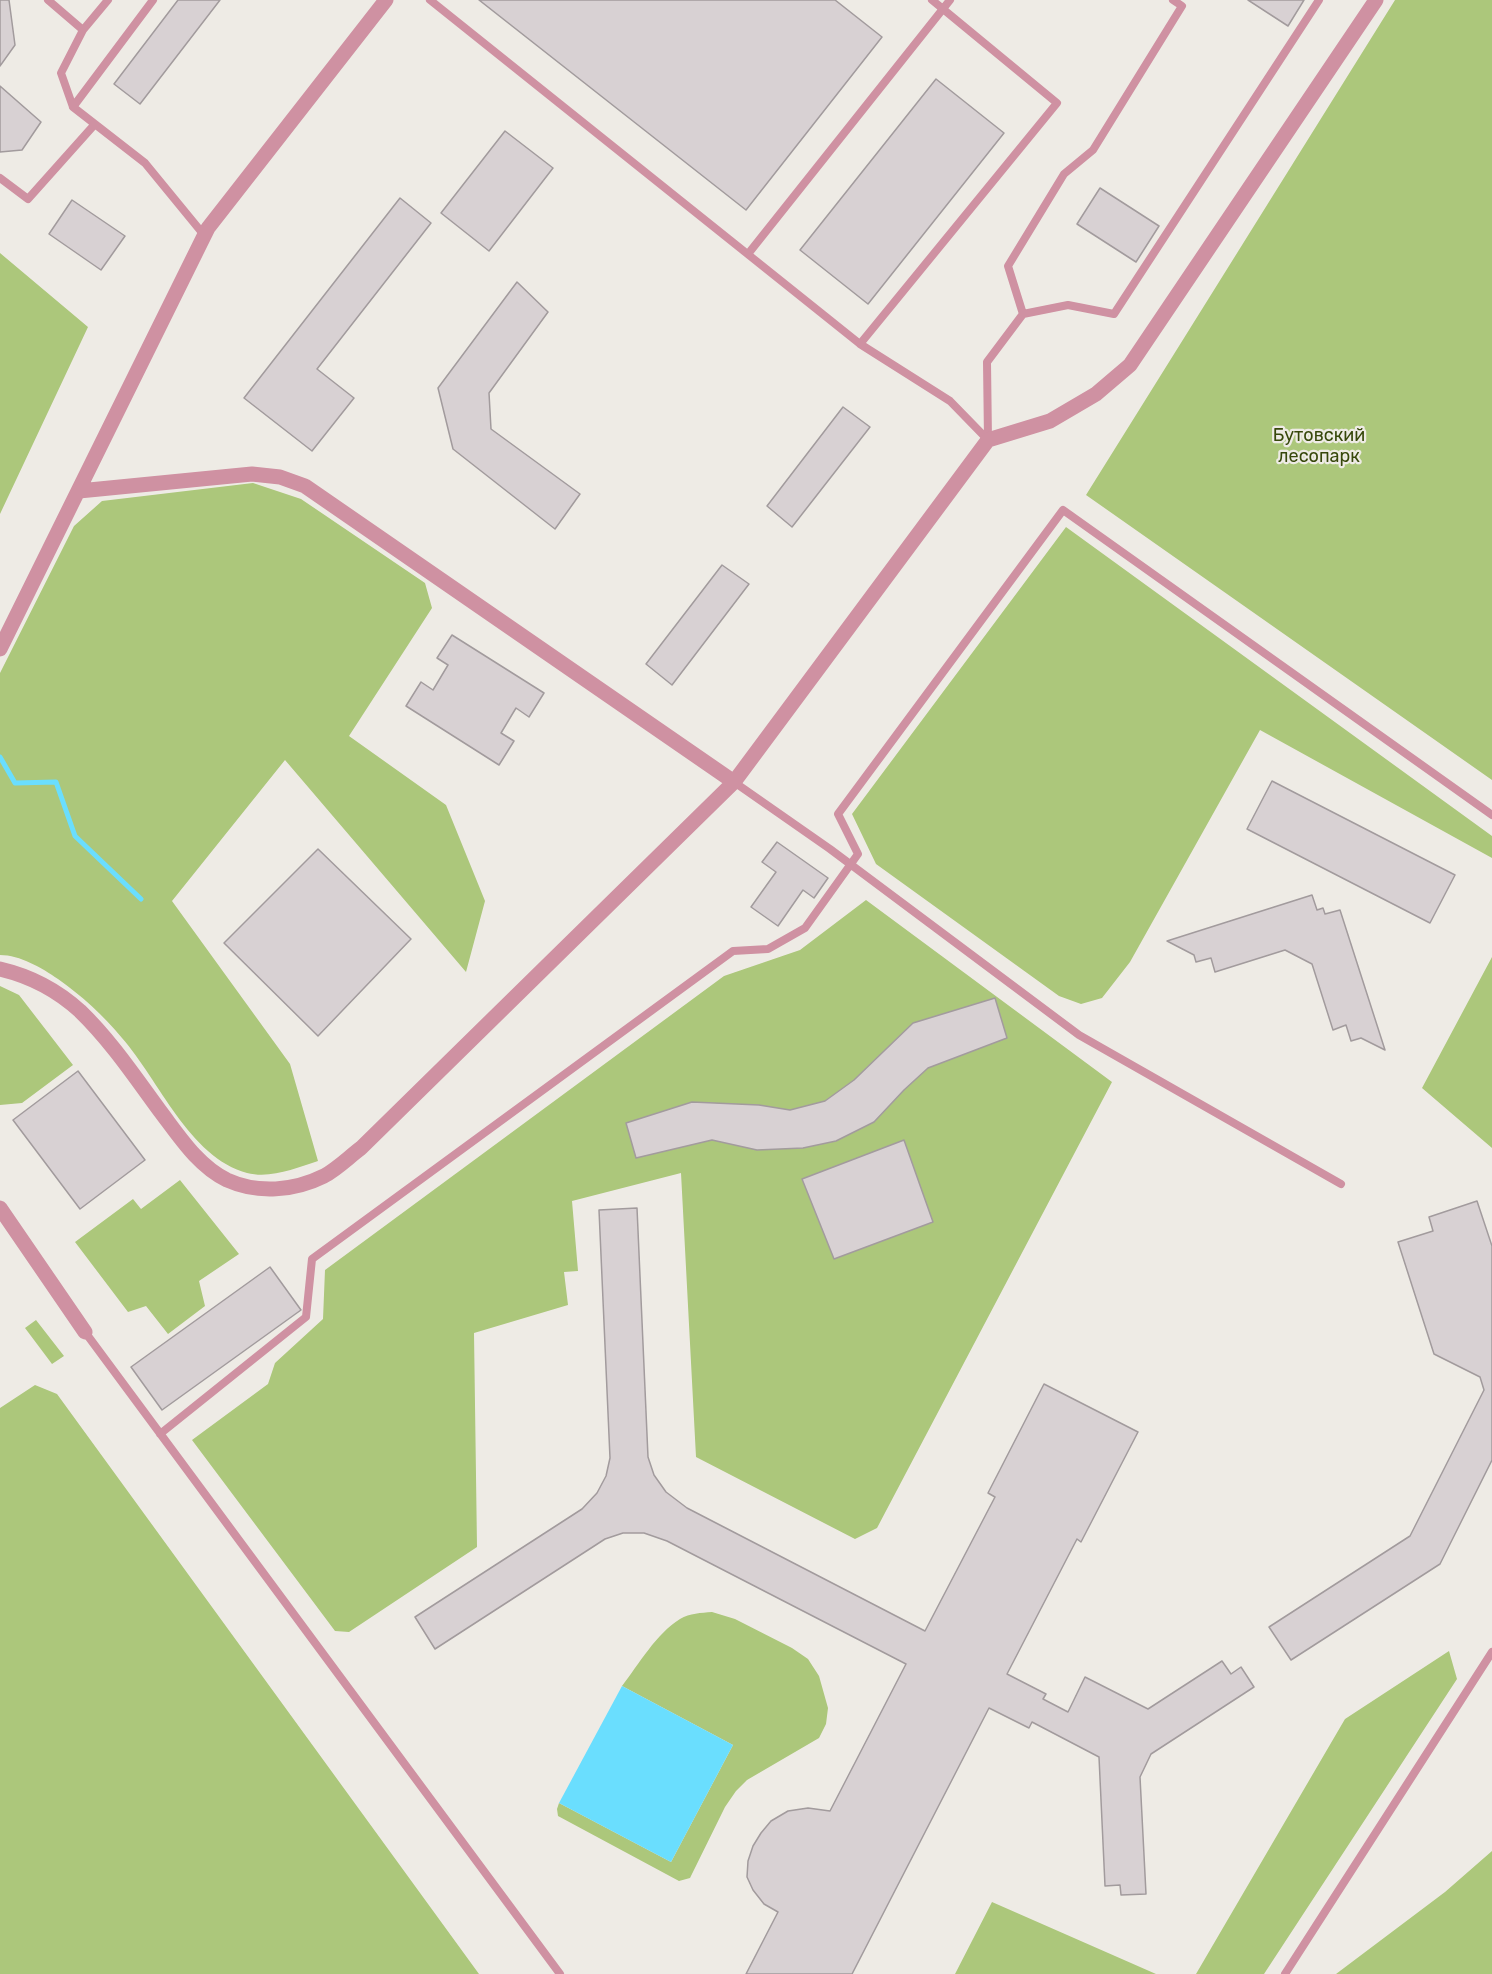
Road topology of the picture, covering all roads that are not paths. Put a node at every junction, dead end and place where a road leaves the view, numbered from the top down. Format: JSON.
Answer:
{"nodes":[{"id":1,"x":48,"y":0,"type":"edge"},
{"id":2,"x":108,"y":0,"type":"edge"},
{"id":3,"x":153,"y":0,"type":"edge"},
{"id":4,"x":386,"y":0,"type":"edge"},
{"id":5,"x":430,"y":0,"type":"edge"},
{"id":6,"x":933,"y":0,"type":"edge"},
{"id":7,"x":950,"y":0,"type":"edge"},
{"id":8,"x":1173,"y":0,"type":"edge"},
{"id":9,"x":1319,"y":0,"type":"edge"},
{"id":10,"x":1376,"y":0,"type":"edge"},
{"id":11,"x":943,"y":9,"type":"junction"},
{"id":12,"x":83,"y":30,"type":"junction"},
{"id":13,"x":73,"y":107,"type":"junction"},
{"id":14,"x":95,"y":124,"type":"junction"},
{"id":15,"x":0,"y":178,"type":"edge"},
{"id":16,"x":204,"y":235,"type":"junction"},
{"id":17,"x":748,"y":254,"type":"junction"},
{"id":18,"x":1023,"y":314,"type":"junction"},
{"id":19,"x":860,"y":344,"type":"junction"},
{"id":20,"x":988,"y":440,"type":"junction"},
{"id":21,"x":79,"y":491,"type":"junction"},
{"id":22,"x":0,"y":649,"type":"edge"},
{"id":23,"x":734,"y":782,"type":"junction"},
{"id":24,"x":1492,"y":815,"type":"edge"},
{"id":25,"x":850,"y":864,"type":"junction"},
{"id":26,"x":0,"y":969,"type":"edge"},
{"id":27,"x":1341,"y":1184,"type":"dead end"},
{"id":28,"x":0,"y":1208,"type":"edge"},
{"id":29,"x":85,"y":1332,"type":"joint"},
{"id":30,"x":160,"y":1434,"type":"junction"},
{"id":31,"x":1492,"y":1652,"type":"edge"},
{"id":32,"x":560,"y":1974,"type":"edge"},
{"id":33,"x":1285,"y":1974,"type":"edge"}],
"edges":[{"from":1,"to":12,"type":"lane"},
{"from":2,"to":12,"type":"lane"},
{"from":3,"to":13,"type":"lane"},
{"from":4,"to":16,"type":"street"},
{"from":5,"to":17,"type":"lane"},
{"from":6,"to":11,"type":"lane"},
{"from":7,"to":11,"type":"lane"},
{"from":8,"to":18,"type":"lane"},
{"from":9,"to":18,"type":"lane"},
{"from":10,"to":20,"type":"street"},
{"from":11,"to":17,"type":"lane"},
{"from":11,"to":19,"type":"lane"},
{"from":12,"to":13,"type":"lane"},
{"from":13,"to":14,"type":"lane"},
{"from":14,"to":15,"type":"lane"},
{"from":14,"to":16,"type":"lane"},
{"from":16,"to":21,"type":"street"},
{"from":17,"to":19,"type":"lane"},
{"from":18,"to":20,"type":"lane"},
{"from":19,"to":20,"type":"lane"},
{"from":20,"to":23,"type":"street"},
{"from":21,"to":22,"type":"street"},
{"from":21,"to":23,"type":"street"},
{"from":23,"to":25,"type":"lane"},
{"from":23,"to":26,"type":"street"},
{"from":24,"to":25,"type":"lane"},
{"from":25,"to":27,"type":"lane"},
{"from":25,"to":30,"type":"lane"},
{"from":28,"to":29,"type":"street"},
{"from":29,"to":30,"type":"lane"},
{"from":30,"to":32,"type":"lane"},
{"from":31,"to":33,"type":"lane"}]}
